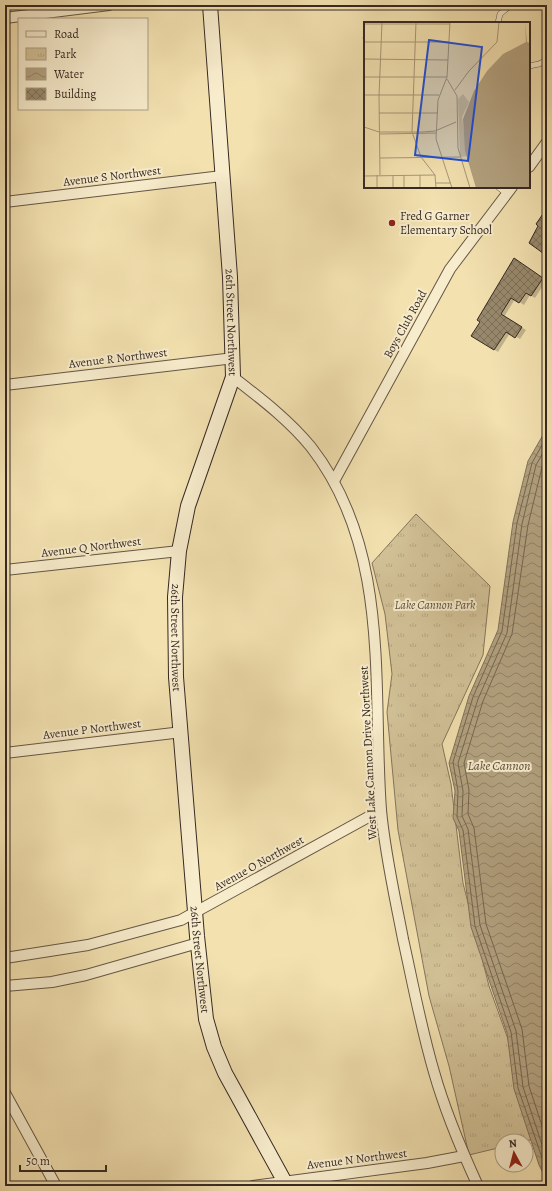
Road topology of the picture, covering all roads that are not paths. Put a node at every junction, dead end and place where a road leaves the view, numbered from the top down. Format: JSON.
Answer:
{"nodes":[{"id":1,"x":109,"y":5,"type":"edge"},
{"id":2,"x":210,"y":5,"type":"edge"},
{"id":3,"x":511,"y":5,"type":"edge"},
{"id":4,"x":500,"y":14,"type":"junction"},
{"id":5,"x":5,"y":18,"type":"edge"},
{"id":6,"x":494,"y":22,"type":"edge"},
{"id":7,"x":498,"y":22,"type":"edge"},
{"id":8,"x":547,"y":60,"type":"edge"},
{"id":9,"x":530,"y":66,"type":"edge"},
{"id":10,"x":547,"y":142,"type":"edge"},
{"id":11,"x":530,"y":166,"type":"edge"},
{"id":12,"x":222,"y":176,"type":"junction"},
{"id":13,"x":510,"y":190,"type":"edge"},
{"id":14,"x":5,"y":202,"type":"edge"},
{"id":15,"x":234,"y":358,"type":"junction"},
{"id":16,"x":233,"y":377,"type":"junction"},
{"id":17,"x":5,"y":385,"type":"edge"},
{"id":18,"x":334,"y":481,"type":"junction"},
{"id":19,"x":179,"y":551,"type":"junction"},
{"id":20,"x":5,"y":570,"type":"edge"},
{"id":21,"x":182,"y":732,"type":"junction"},
{"id":22,"x":5,"y":753,"type":"edge"},
{"id":23,"x":381,"y":810,"type":"junction"},
{"id":24,"x":196,"y":913,"type":"junction"},
{"id":25,"x":198,"y":943,"type":"junction"},
{"id":26,"x":5,"y":958,"type":"edge"},
{"id":27,"x":5,"y":986,"type":"edge"},
{"id":28,"x":5,"y":1093,"type":"edge"},
{"id":29,"x":464,"y":1156,"type":"junction"},
{"id":30,"x":286,"y":1184,"type":"edge"},
{"id":31,"x":56,"y":1186,"type":"edge"},
{"id":32,"x":253,"y":1186,"type":"edge"},
{"id":33,"x":478,"y":1186,"type":"edge"}],
"edges":[{"from":1,"to":5,"type":"street"},
{"from":2,"to":12,"type":"street","name":"26th Street Northwest"},
{"from":3,"to":4,"type":"lane"},
{"from":4,"to":6,"type":"lane"},
{"from":4,"to":7,"type":"lane"},
{"from":8,"to":9,"type":"lane"},
{"from":10,"to":11,"type":"street"},
{"from":12,"to":14,"type":"street","name":"Avenue S Northwest"},
{"from":12,"to":15,"type":"street","name":"26th Street Northwest"},
{"from":13,"to":18,"type":"street","name":"Boys Club Road"},
{"from":15,"to":16,"type":"street","name":"26th Street Northwest"},
{"from":15,"to":17,"type":"street","name":"Avenue R Northwest"},
{"from":16,"to":18,"type":"street","name":"West Lake Cannon Drive Northwest"},
{"from":16,"to":19,"type":"street","name":"26th Street Northwest"},
{"from":18,"to":23,"type":"street","name":"West Lake Cannon Drive Northwest"},
{"from":19,"to":20,"type":"street","name":"Avenue Q Northwest"},
{"from":19,"to":21,"type":"street","name":"26th Street Northwest"},
{"from":21,"to":22,"type":"street","name":"Avenue P Northwest"},
{"from":21,"to":24,"type":"street","name":"26th Street Northwest"},
{"from":23,"to":24,"type":"street","name":"Avenue O Northwest"},
{"from":23,"to":29,"type":"street","name":"West Lake Cannon Drive Northwest"},
{"from":24,"to":25,"type":"street","name":"26th Street Northwest"},
{"from":24,"to":26,"type":"street","name":"Avenue O Northwest"},
{"from":25,"to":27,"type":"street"},
{"from":25,"to":30,"type":"street","name":"26th Street Northwest"},
{"from":28,"to":31,"type":"street"},
{"from":29,"to":30,"type":"street","name":"Avenue N Northwest"},
{"from":29,"to":33,"type":"street","name":"West Lake Cannon Drive Northwest"},
{"from":30,"to":32,"type":"street","name":"Avenue N Northwest"}]}
